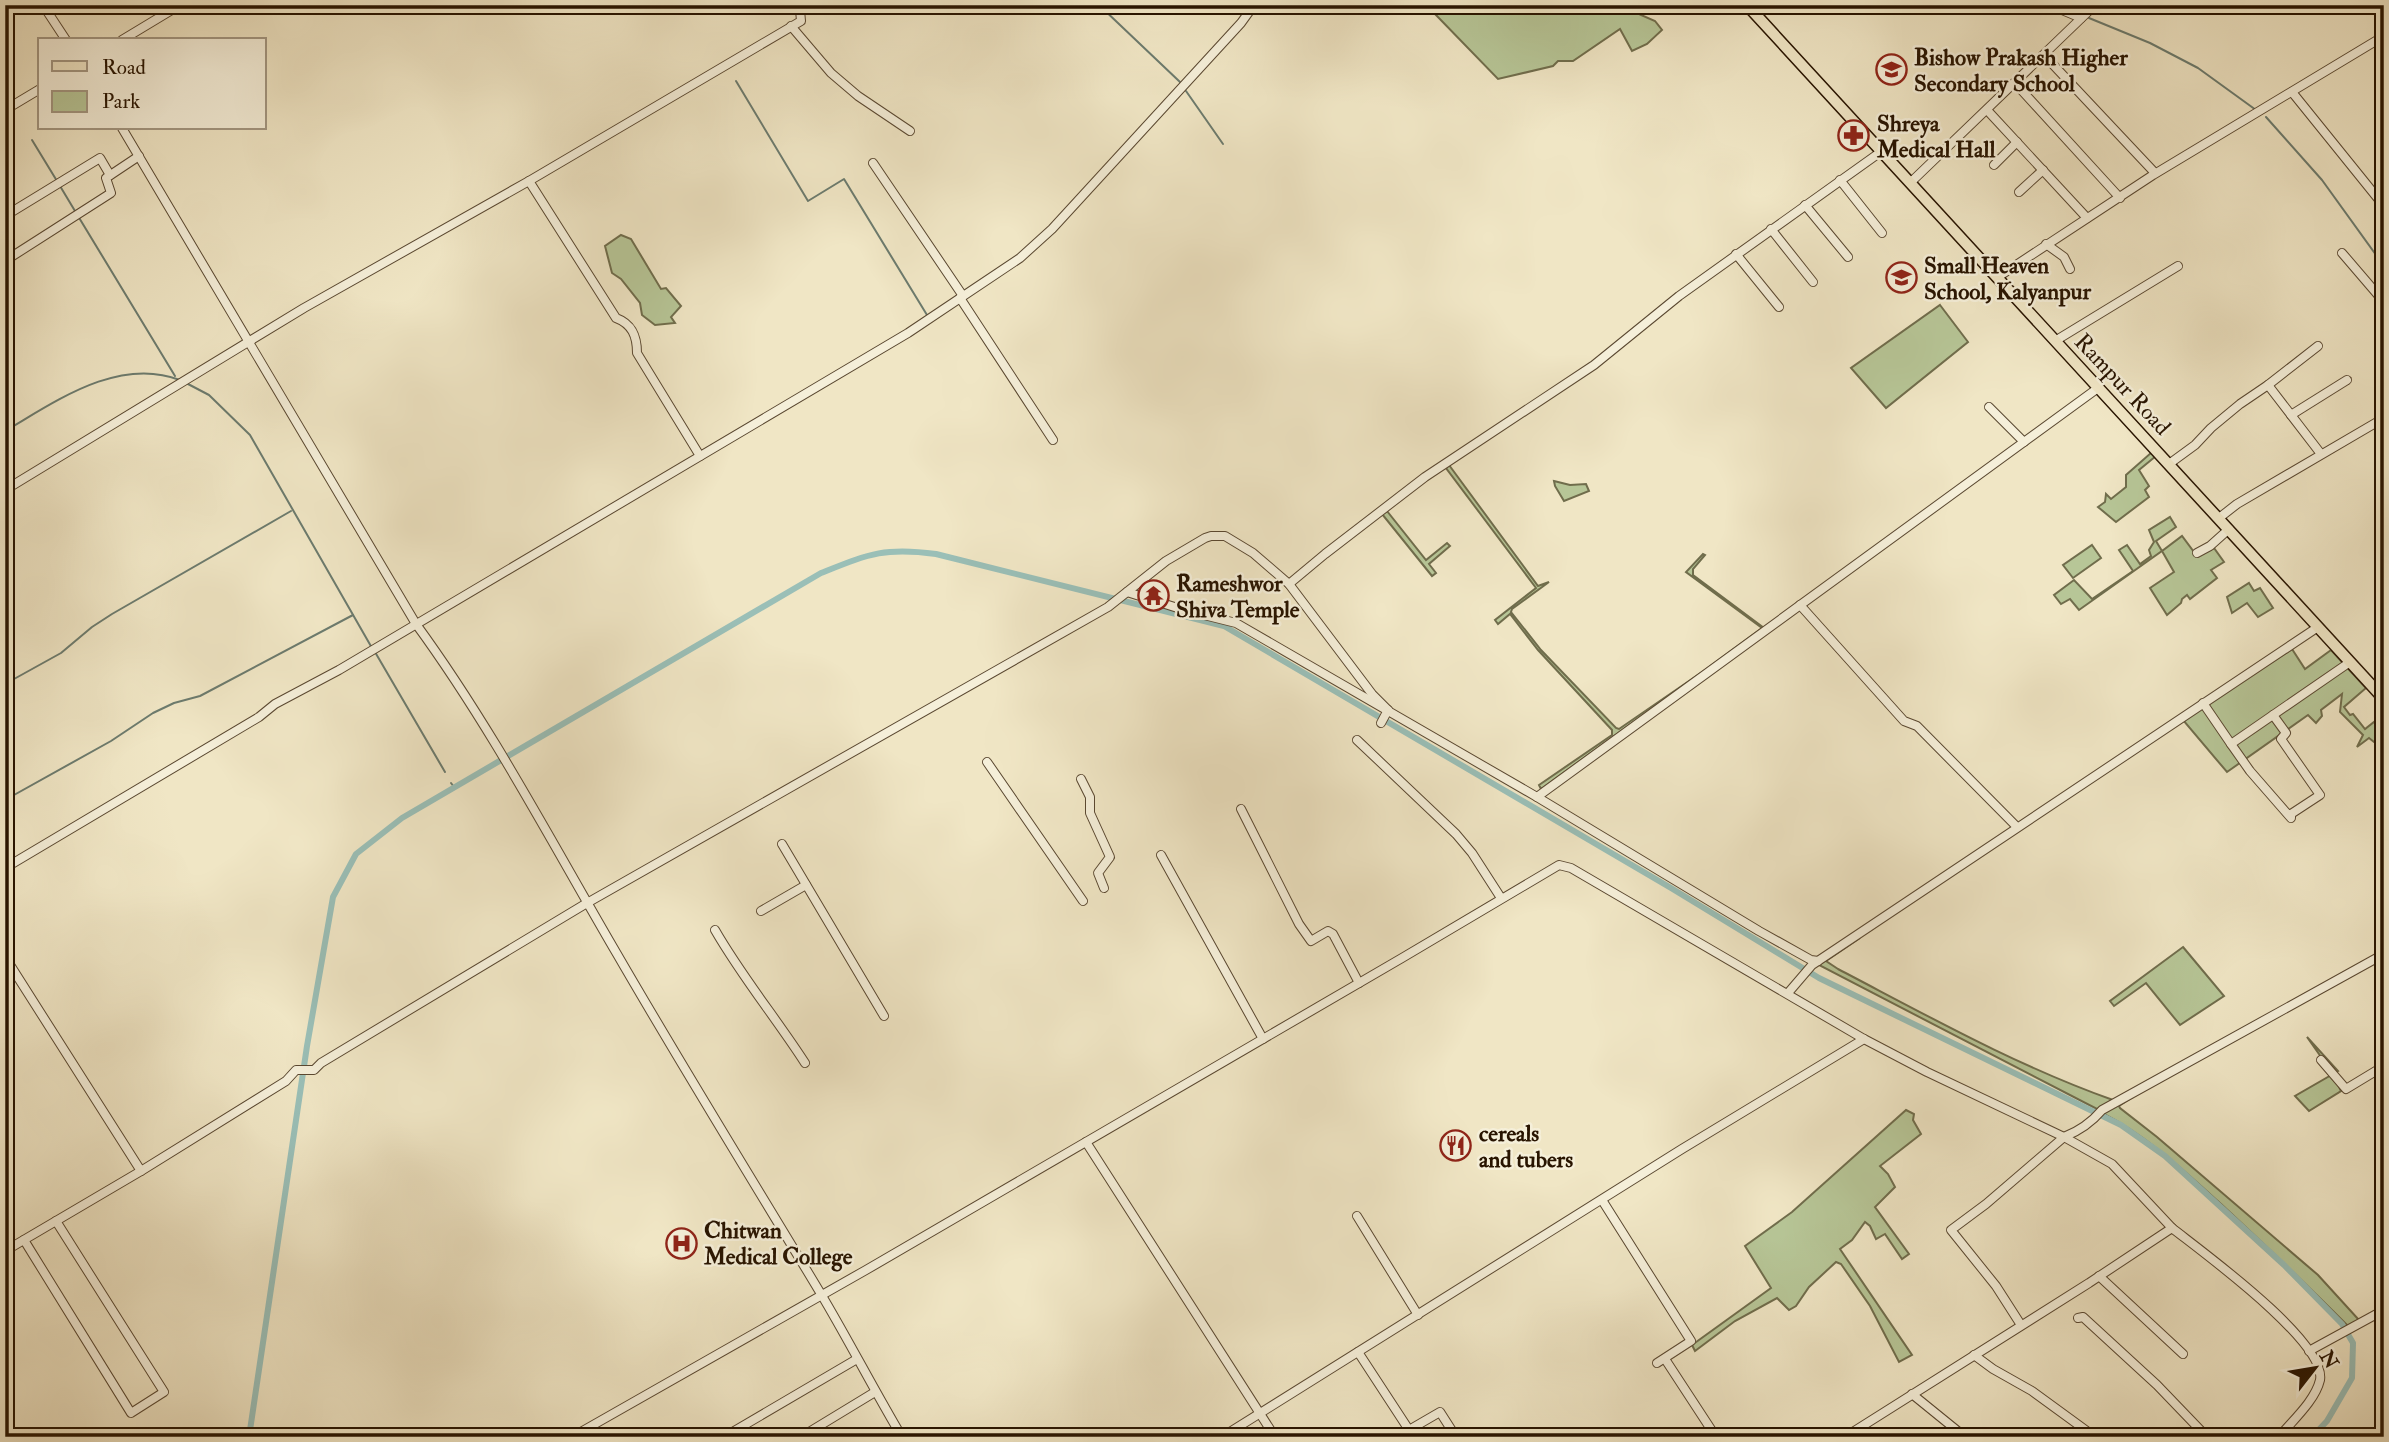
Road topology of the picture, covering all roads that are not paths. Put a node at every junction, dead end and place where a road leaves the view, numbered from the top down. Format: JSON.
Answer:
{"nodes":[{"id":1,"x":43,"y":5,"type":"edge"},
{"id":2,"x":180,"y":5,"type":"edge"},
{"id":3,"x":796,"y":5,"type":"edge"},
{"id":4,"x":1254,"y":5,"type":"edge"},
{"id":5,"x":1747,"y":5,"type":"edge"},
{"id":6,"x":2050,"y":5,"type":"edge"},
{"id":7,"x":2095,"y":5,"type":"edge"},
{"id":8,"x":2081,"y":18,"type":"junction"},
{"id":9,"x":792,"y":26,"type":"junction"},
{"id":10,"x":2384,"y":36,"type":"edge"},
{"id":11,"x":65,"y":38,"type":"edge"},
{"id":12,"x":125,"y":38,"type":"edge"},
{"id":13,"x":2045,"y":55,"type":"junction"},
{"id":14,"x":2015,"y":83,"type":"junction"},
{"id":15,"x":38,"y":90,"type":"edge"},
{"id":16,"x":2292,"y":92,"type":"junction"},
{"id":17,"x":5,"y":110,"type":"edge"},
{"id":18,"x":1987,"y":110,"type":"junction"},
{"id":19,"x":123,"y":130,"type":"edge"},
{"id":20,"x":910,"y":131,"type":"dead end"},
{"id":21,"x":2017,"y":142,"type":"junction"},
{"id":22,"x":1882,"y":151,"type":"junction"},
{"id":23,"x":139,"y":156,"type":"junction"},
{"id":24,"x":873,"y":163,"type":"dead end"},
{"id":25,"x":1994,"y":165,"type":"dead end"},
{"id":26,"x":2043,"y":170,"type":"junction"},
{"id":27,"x":2155,"y":173,"type":"junction"},
{"id":28,"x":110,"y":175,"type":"junction"},
{"id":29,"x":1840,"y":180,"type":"junction"},
{"id":30,"x":529,"y":181,"type":"junction"},
{"id":31,"x":1910,"y":183,"type":"junction"},
{"id":32,"x":2019,"y":192,"type":"dead end"},
{"id":33,"x":2120,"y":198,"type":"junction"},
{"id":34,"x":1805,"y":205,"type":"junction"},
{"id":35,"x":2384,"y":206,"type":"edge"},
{"id":36,"x":5,"y":216,"type":"edge"},
{"id":37,"x":2087,"y":218,"type":"junction"},
{"id":38,"x":1771,"y":229,"type":"junction"},
{"id":39,"x":1882,"y":233,"type":"dead end"},
{"id":40,"x":2046,"y":244,"type":"junction"},
{"id":41,"x":2342,"y":253,"type":"dead end"},
{"id":42,"x":1736,"y":254,"type":"junction"},
{"id":43,"x":11,"y":257,"type":"dead end"},
{"id":44,"x":1848,"y":257,"type":"dead end"},
{"id":45,"x":2178,"y":266,"type":"dead end"},
{"id":46,"x":2070,"y":269,"type":"dead end"},
{"id":47,"x":1998,"y":277,"type":"junction"},
{"id":48,"x":1813,"y":282,"type":"dead end"},
{"id":49,"x":962,"y":297,"type":"junction"},
{"id":50,"x":2384,"y":302,"type":"edge"},
{"id":51,"x":1779,"y":307,"type":"dead end"},
{"id":52,"x":2055,"y":341,"type":"junction"},
{"id":53,"x":248,"y":343,"type":"junction"},
{"id":54,"x":2318,"y":346,"type":"dead end"},
{"id":55,"x":2347,"y":380,"type":"dead end"},
{"id":56,"x":2268,"y":385,"type":"junction"},
{"id":57,"x":2098,"y":388,"type":"junction"},
{"id":58,"x":1989,"y":407,"type":"dead end"},
{"id":59,"x":2291,"y":415,"type":"junction"},
{"id":60,"x":2384,"y":418,"type":"edge"},
{"id":61,"x":1053,"y":440,"type":"dead end"},
{"id":62,"x":2024,"y":442,"type":"junction"},
{"id":63,"x":2321,"y":454,"type":"junction"},
{"id":64,"x":701,"y":456,"type":"junction"},
{"id":65,"x":2169,"y":464,"type":"junction"},
{"id":66,"x":5,"y":490,"type":"edge"},
{"id":67,"x":2219,"y":518,"type":"junction"},
{"id":68,"x":2228,"y":529,"type":"junction"},
{"id":69,"x":2197,"y":553,"type":"dead end"},
{"id":70,"x":1289,"y":584,"type":"junction"},
{"id":71,"x":1123,"y":594,"type":"junction"},
{"id":72,"x":1800,"y":605,"type":"junction"},
{"id":73,"x":416,"y":624,"type":"junction"},
{"id":74,"x":2318,"y":627,"type":"junction"},
{"id":75,"x":2350,"y":662,"type":"junction"},
{"id":76,"x":2384,"y":699,"type":"edge"},
{"id":77,"x":2203,"y":703,"type":"junction"},
{"id":78,"x":1387,"y":712,"type":"junction"},
{"id":79,"x":2273,"y":715,"type":"junction"},
{"id":80,"x":1381,"y":723,"type":"dead end"},
{"id":81,"x":1357,"y":740,"type":"dead end"},
{"id":82,"x":2231,"y":744,"type":"junction"},
{"id":83,"x":987,"y":762,"type":"dead end"},
{"id":84,"x":1081,"y":779,"type":"dead end"},
{"id":85,"x":1537,"y":797,"type":"junction"},
{"id":86,"x":1241,"y":808,"type":"dead end"},
{"id":87,"x":2017,"y":827,"type":"junction"},
{"id":88,"x":782,"y":844,"type":"dead end"},
{"id":89,"x":1161,"y":855,"type":"dead end"},
{"id":90,"x":5,"y":868,"type":"edge"},
{"id":91,"x":806,"y":885,"type":"junction"},
{"id":92,"x":1104,"y":888,"type":"dead end"},
{"id":93,"x":1501,"y":898,"type":"junction"},
{"id":94,"x":1083,"y":901,"type":"dead end"},
{"id":95,"x":587,"y":902,"type":"junction"},
{"id":96,"x":761,"y":911,"type":"dead end"},
{"id":97,"x":715,"y":930,"type":"dead end"},
{"id":98,"x":2384,"y":954,"type":"edge"},
{"id":99,"x":5,"y":957,"type":"edge"},
{"id":100,"x":1815,"y":963,"type":"junction"},
{"id":101,"x":1359,"y":983,"type":"junction"},
{"id":102,"x":1788,"y":993,"type":"junction"},
{"id":103,"x":884,"y":1016,"type":"dead end"},
{"id":104,"x":1263,"y":1039,"type":"junction"},
{"id":105,"x":1864,"y":1039,"type":"junction"},
{"id":106,"x":2321,"y":1060,"type":"dead end"},
{"id":107,"x":805,"y":1063,"type":"dead end"},
{"id":108,"x":2384,"y":1066,"type":"edge"},
{"id":109,"x":2064,"y":1137,"type":"junction"},
{"id":110,"x":1086,"y":1142,"type":"junction"},
{"id":111,"x":141,"y":1171,"type":"junction"},
{"id":112,"x":1602,"y":1200,"type":"junction"},
{"id":113,"x":1357,"y":1216,"type":"dead end"},
{"id":114,"x":56,"y":1221,"type":"junction"},
{"id":115,"x":2172,"y":1228,"type":"junction"},
{"id":116,"x":24,"y":1240,"type":"junction"},
{"id":117,"x":5,"y":1251,"type":"edge"},
{"id":118,"x":2099,"y":1276,"type":"junction"},
{"id":119,"x":821,"y":1295,"type":"junction"},
{"id":120,"x":2384,"y":1310,"type":"edge"},
{"id":121,"x":1418,"y":1315,"type":"junction"},
{"id":122,"x":2078,"y":1318,"type":"dead end"},
{"id":123,"x":2021,"y":1325,"type":"junction"},
{"id":124,"x":2309,"y":1351,"type":"junction"},
{"id":125,"x":1358,"y":1352,"type":"junction"},
{"id":126,"x":2183,"y":1354,"type":"dead end"},
{"id":127,"x":1974,"y":1355,"type":"junction"},
{"id":128,"x":857,"y":1359,"type":"junction"},
{"id":129,"x":875,"y":1392,"type":"junction"},
{"id":130,"x":1912,"y":1394,"type":"junction"},
{"id":131,"x":1259,"y":1414,"type":"junction"},
{"id":132,"x":1410,"y":1433,"type":"edge"},
{"id":133,"x":572,"y":1437,"type":"edge"},
{"id":134,"x":724,"y":1437,"type":"edge"},
{"id":135,"x":801,"y":1437,"type":"edge"},
{"id":136,"x":902,"y":1437,"type":"edge"},
{"id":137,"x":1222,"y":1437,"type":"edge"},
{"id":138,"x":1275,"y":1437,"type":"edge"},
{"id":139,"x":1456,"y":1437,"type":"edge"},
{"id":140,"x":1716,"y":1437,"type":"edge"},
{"id":141,"x":1845,"y":1437,"type":"edge"},
{"id":142,"x":1965,"y":1437,"type":"edge"},
{"id":143,"x":2095,"y":1437,"type":"edge"},
{"id":144,"x":2207,"y":1437,"type":"edge"},
{"id":145,"x":2279,"y":1437,"type":"edge"}],
"edges":[{"from":1,"to":11,"type":"street"},
{"from":2,"to":12,"type":"street"},
{"from":3,"to":9,"type":"street"},
{"from":4,"to":49,"type":"street"},
{"from":5,"to":22,"type":"main road","name":"Rampur Road"},
{"from":6,"to":8,"type":"street"},
{"from":7,"to":8,"type":"street"},
{"from":8,"to":13,"type":"street"},
{"from":9,"to":20,"type":"street"},
{"from":9,"to":30,"type":"street"},
{"from":10,"to":16,"type":"street"},
{"from":13,"to":14,"type":"street"},
{"from":13,"to":27,"type":"street"},
{"from":14,"to":18,"type":"street"},
{"from":14,"to":33,"type":"street"},
{"from":15,"to":17,"type":"street"},
{"from":16,"to":27,"type":"street"},
{"from":16,"to":35,"type":"street"},
{"from":18,"to":21,"type":"street"},
{"from":18,"to":31,"type":"street"},
{"from":19,"to":23,"type":"street"},
{"from":21,"to":25,"type":"street"},
{"from":21,"to":26,"type":"street"},
{"from":22,"to":29,"type":"street"},
{"from":22,"to":31,"type":"main road","name":"Rampur Road"},
{"from":23,"to":28,"type":"street"},
{"from":23,"to":53,"type":"street"},
{"from":24,"to":49,"type":"street"},
{"from":26,"to":32,"type":"street"},
{"from":26,"to":37,"type":"street"},
{"from":27,"to":33,"type":"street"},
{"from":28,"to":36,"type":"street"},
{"from":28,"to":43,"type":"street"},
{"from":29,"to":34,"type":"street"},
{"from":29,"to":39,"type":"street"},
{"from":30,"to":53,"type":"street"},
{"from":30,"to":64,"type":"street"},
{"from":31,"to":47,"type":"main road","name":"Rampur Road"},
{"from":33,"to":37,"type":"street"},
{"from":34,"to":38,"type":"street"},
{"from":34,"to":44,"type":"street"},
{"from":37,"to":40,"type":"street"},
{"from":38,"to":42,"type":"street"},
{"from":38,"to":48,"type":"street"},
{"from":40,"to":46,"type":"street"},
{"from":40,"to":47,"type":"street"},
{"from":41,"to":50,"type":"street"},
{"from":42,"to":51,"type":"street"},
{"from":42,"to":70,"type":"street"},
{"from":45,"to":52,"type":"street"},
{"from":47,"to":52,"type":"main road","name":"Rampur Road"},
{"from":49,"to":61,"type":"street"},
{"from":49,"to":64,"type":"street"},
{"from":52,"to":57,"type":"main road","name":"Rampur Road"},
{"from":53,"to":66,"type":"street"},
{"from":53,"to":73,"type":"street"},
{"from":54,"to":56,"type":"street"},
{"from":55,"to":59,"type":"street"},
{"from":56,"to":59,"type":"street"},
{"from":56,"to":65,"type":"street"},
{"from":57,"to":62,"type":"street"},
{"from":57,"to":65,"type":"main road","name":"Rampur Road"},
{"from":58,"to":62,"type":"street"},
{"from":59,"to":63,"type":"street"},
{"from":60,"to":63,"type":"street"},
{"from":62,"to":72,"type":"street"},
{"from":63,"to":67,"type":"street"},
{"from":64,"to":73,"type":"street"},
{"from":65,"to":67,"type":"main road","name":"Rampur Road"},
{"from":67,"to":68,"type":"main road","name":"Rampur Road"},
{"from":68,"to":69,"type":"street"},
{"from":68,"to":74,"type":"main road","name":"Rampur Road"},
{"from":70,"to":71,"type":"street"},
{"from":70,"to":78,"type":"street"},
{"from":71,"to":78,"type":"street"},
{"from":71,"to":95,"type":"street"},
{"from":72,"to":85,"type":"street"},
{"from":72,"to":87,"type":"street"},
{"from":73,"to":90,"type":"street"},
{"from":73,"to":95,"type":"street"},
{"from":74,"to":75,"type":"main road","name":"Rampur Road"},
{"from":74,"to":77,"type":"street"},
{"from":75,"to":76,"type":"main road","name":"Rampur Road"},
{"from":75,"to":79,"type":"street"},
{"from":77,"to":82,"type":"street"},
{"from":77,"to":87,"type":"street"},
{"from":78,"to":80,"type":"street"},
{"from":78,"to":85,"type":"street"},
{"from":79,"to":82,"type":"street"},
{"from":79,"to":82,"type":"street"},
{"from":81,"to":93,"type":"street"},
{"from":83,"to":94,"type":"street"},
{"from":84,"to":92,"type":"street"},
{"from":85,"to":100,"type":"street"},
{"from":86,"to":101,"type":"street"},
{"from":87,"to":100,"type":"street"},
{"from":88,"to":91,"type":"street"},
{"from":89,"to":104,"type":"street"},
{"from":91,"to":96,"type":"street"},
{"from":91,"to":103,"type":"street"},
{"from":93,"to":101,"type":"street"},
{"from":93,"to":102,"type":"street"},
{"from":95,"to":111,"type":"street"},
{"from":95,"to":119,"type":"street"},
{"from":97,"to":107,"type":"street"},
{"from":98,"to":109,"type":"street"},
{"from":99,"to":111,"type":"street"},
{"from":100,"to":102,"type":"street"},
{"from":101,"to":104,"type":"street"},
{"from":102,"to":105,"type":"street"},
{"from":104,"to":110,"type":"street"},
{"from":105,"to":109,"type":"street"},
{"from":105,"to":112,"type":"street"},
{"from":106,"to":108,"type":"street"},
{"from":109,"to":115,"type":"street"},
{"from":109,"to":123,"type":"street"},
{"from":110,"to":119,"type":"street"},
{"from":110,"to":131,"type":"street"},
{"from":111,"to":114,"type":"street"},
{"from":112,"to":121,"type":"street"},
{"from":112,"to":140,"type":"street"},
{"from":113,"to":121,"type":"street"},
{"from":114,"to":116,"type":"street"},
{"from":114,"to":116,"type":"street"},
{"from":115,"to":118,"type":"street"},
{"from":115,"to":124,"type":"street"},
{"from":116,"to":117,"type":"street"},
{"from":118,"to":123,"type":"street"},
{"from":118,"to":126,"type":"street"},
{"from":119,"to":128,"type":"street"},
{"from":119,"to":133,"type":"street"},
{"from":120,"to":124,"type":"street"},
{"from":121,"to":125,"type":"street"},
{"from":122,"to":144,"type":"street"},
{"from":123,"to":127,"type":"street"},
{"from":124,"to":145,"type":"street"},
{"from":125,"to":131,"type":"street"},
{"from":125,"to":132,"type":"street"},
{"from":127,"to":130,"type":"street"},
{"from":127,"to":143,"type":"street"},
{"from":128,"to":129,"type":"street"},
{"from":128,"to":134,"type":"street"},
{"from":129,"to":135,"type":"street"},
{"from":129,"to":136,"type":"street"},
{"from":130,"to":141,"type":"street"},
{"from":130,"to":142,"type":"street"},
{"from":131,"to":137,"type":"street"},
{"from":131,"to":138,"type":"street"},
{"from":132,"to":139,"type":"street"}]}
